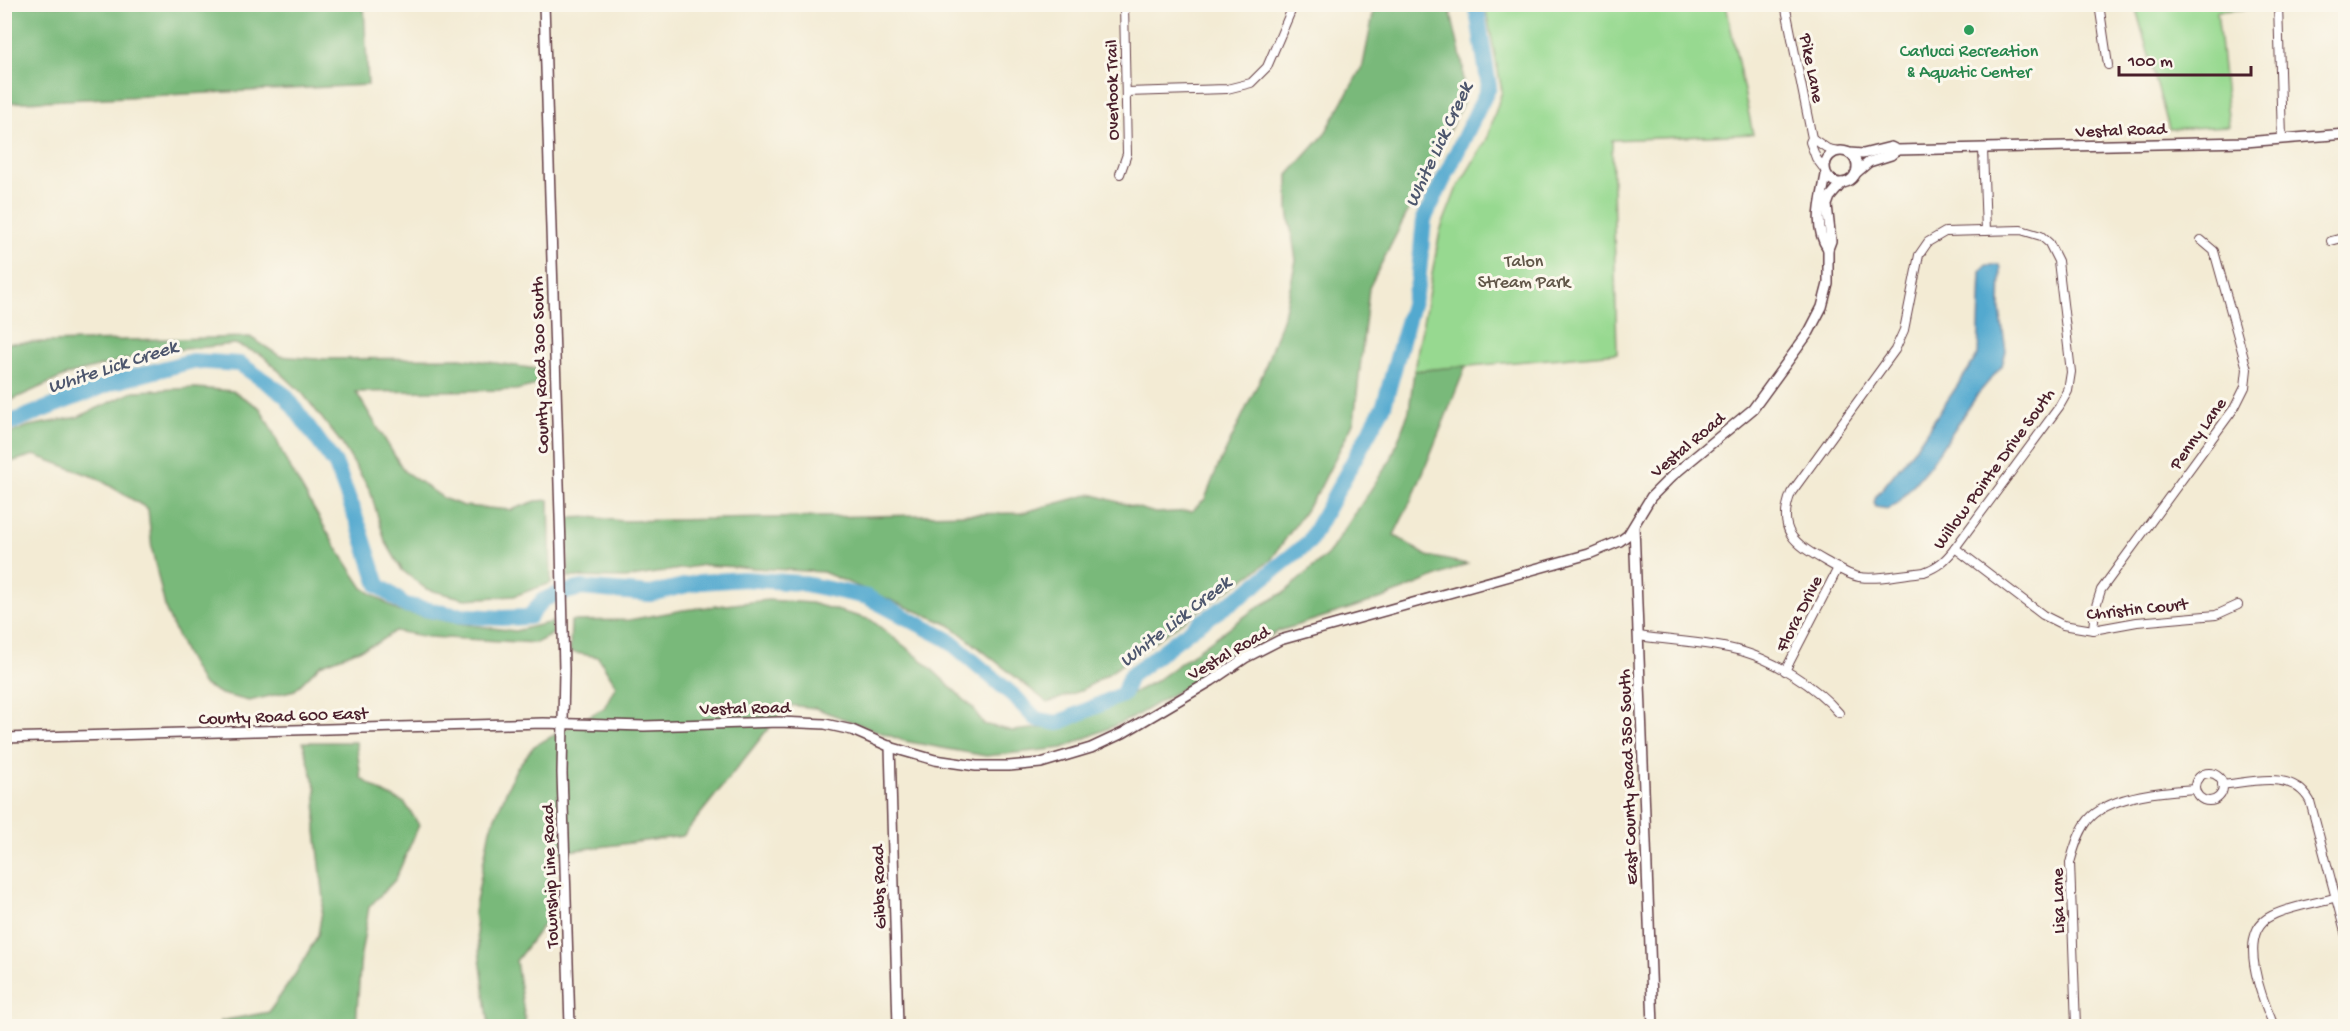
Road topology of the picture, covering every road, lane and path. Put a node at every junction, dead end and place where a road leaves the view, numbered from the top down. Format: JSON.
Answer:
{"nodes":[{"id":1,"x":544,"y":4,"type":"edge"},
{"id":2,"x":1124,"y":4,"type":"edge"},
{"id":3,"x":1294,"y":4,"type":"edge"},
{"id":4,"x":1785,"y":4,"type":"edge"},
{"id":5,"x":2099,"y":4,"type":"edge"},
{"id":6,"x":2278,"y":4,"type":"edge"},
{"id":7,"x":2108,"y":65,"type":"dead end"},
{"id":8,"x":1126,"y":92,"type":"junction"},
{"id":9,"x":2346,"y":134,"type":"edge"},
{"id":10,"x":1812,"y":138,"type":"junction"},
{"id":11,"x":2282,"y":138,"type":"junction"},
{"id":12,"x":1983,"y":149,"type":"junction"},
{"id":13,"x":1897,"y":150,"type":"junction"},
{"id":14,"x":1838,"y":151,"type":"junction"},
{"id":15,"x":1849,"y":153,"type":"junction"},
{"id":16,"x":1825,"y":172,"type":"junction"},
{"id":17,"x":1856,"y":173,"type":"junction"},
{"id":18,"x":1120,"y":174,"type":"dead end"},
{"id":19,"x":1842,"y":183,"type":"junction"},
{"id":20,"x":1986,"y":231,"type":"junction"},
{"id":21,"x":2346,"y":237,"type":"edge"},
{"id":22,"x":2201,"y":240,"type":"dead end"},
{"id":23,"x":2331,"y":241,"type":"dead end"},
{"id":24,"x":1828,"y":249,"type":"junction"},
{"id":25,"x":1634,"y":526,"type":"junction"},
{"id":26,"x":1955,"y":548,"type":"junction"},
{"id":27,"x":1838,"y":568,"type":"junction"},
{"id":28,"x":2238,"y":605,"type":"dead end"},
{"id":29,"x":2093,"y":630,"type":"junction"},
{"id":30,"x":1639,"y":636,"type":"junction"},
{"id":31,"x":1785,"y":671,"type":"junction"},
{"id":32,"x":1839,"y":713,"type":"dead end"},
{"id":33,"x":562,"y":725,"type":"junction"},
{"id":34,"x":4,"y":738,"type":"edge"},
{"id":35,"x":890,"y":746,"type":"junction"},
{"id":36,"x":2222,"y":785,"type":"junction"},
{"id":37,"x":2195,"y":789,"type":"junction"},
{"id":38,"x":2334,"y":898,"type":"junction"},
{"id":39,"x":2346,"y":936,"type":"edge"},
{"id":40,"x":570,"y":1026,"type":"edge"},
{"id":41,"x":898,"y":1026,"type":"edge"},
{"id":42,"x":1653,"y":1026,"type":"edge"},
{"id":43,"x":2076,"y":1026,"type":"edge"},
{"id":44,"x":2274,"y":1026,"type":"edge"}],
"edges":[{"from":1,"to":33,"type":"street","name":"County Road 300 South"},
{"from":2,"to":8,"type":"street","name":"Overlook Trail"},
{"from":3,"to":8,"type":"street"},
{"from":4,"to":10,"type":"street","name":"Pike Lane"},
{"from":5,"to":7,"type":"street"},
{"from":6,"to":11,"type":"street"},
{"from":8,"to":18,"type":"street","name":"Overlook Trail"},
{"from":9,"to":11,"type":"street","name":"Vestal Road"},
{"from":10,"to":14,"type":"street"},
{"from":10,"to":16,"type":"street","name":"Pike Lane"},
{"from":11,"to":12,"type":"street","name":"Vestal Road"},
{"from":12,"to":13,"type":"street","name":"Vestal Road"},
{"from":12,"to":20,"type":"street"},
{"from":13,"to":15,"type":"street","name":"Vestal Road"},
{"from":13,"to":17,"type":"street","name":"Vestal Road"},
{"from":14,"to":15,"type":"street"},
{"from":14,"to":16,"type":"street"},
{"from":15,"to":17,"type":"street"},
{"from":16,"to":19,"type":"street"},
{"from":16,"to":24,"type":"street","name":"Vestal Road"},
{"from":17,"to":19,"type":"street"},
{"from":19,"to":24,"type":"street","name":"Vestal Road"},
{"from":20,"to":26,"type":"street","name":"Willow Pointe Drive South"},
{"from":20,"to":27,"type":"street","name":"Willow Pointe Drive South"},
{"from":21,"to":23,"type":"street"},
{"from":22,"to":29,"type":"street","name":"Penny Lane"},
{"from":24,"to":25,"type":"street","name":"Vestal Road"},
{"from":25,"to":30,"type":"street","name":"East County Road 350 South"},
{"from":25,"to":35,"type":"street","name":"Vestal Road"},
{"from":26,"to":27,"type":"street","name":"Willow Pointe Drive South"},
{"from":26,"to":29,"type":"street","name":"Christin Court"},
{"from":27,"to":31,"type":"street","name":"Flora Drive"},
{"from":28,"to":29,"type":"street","name":"Christin Court"},
{"from":30,"to":31,"type":"street"},
{"from":30,"to":42,"type":"street","name":"East County Road 350 South"},
{"from":31,"to":32,"type":"street"},
{"from":33,"to":34,"type":"street","name":"County Road 600 East"},
{"from":33,"to":35,"type":"street","name":"Vestal Road"},
{"from":33,"to":40,"type":"street","name":"Township Line Road"},
{"from":35,"to":41,"type":"street","name":"Gibbs Road"},
{"from":36,"to":37,"type":"street"},
{"from":36,"to":37,"type":"street"},
{"from":36,"to":38,"type":"street"},
{"from":37,"to":43,"type":"street","name":"Lisa Lane"},
{"from":38,"to":39,"type":"street"},
{"from":38,"to":44,"type":"street"}]}
